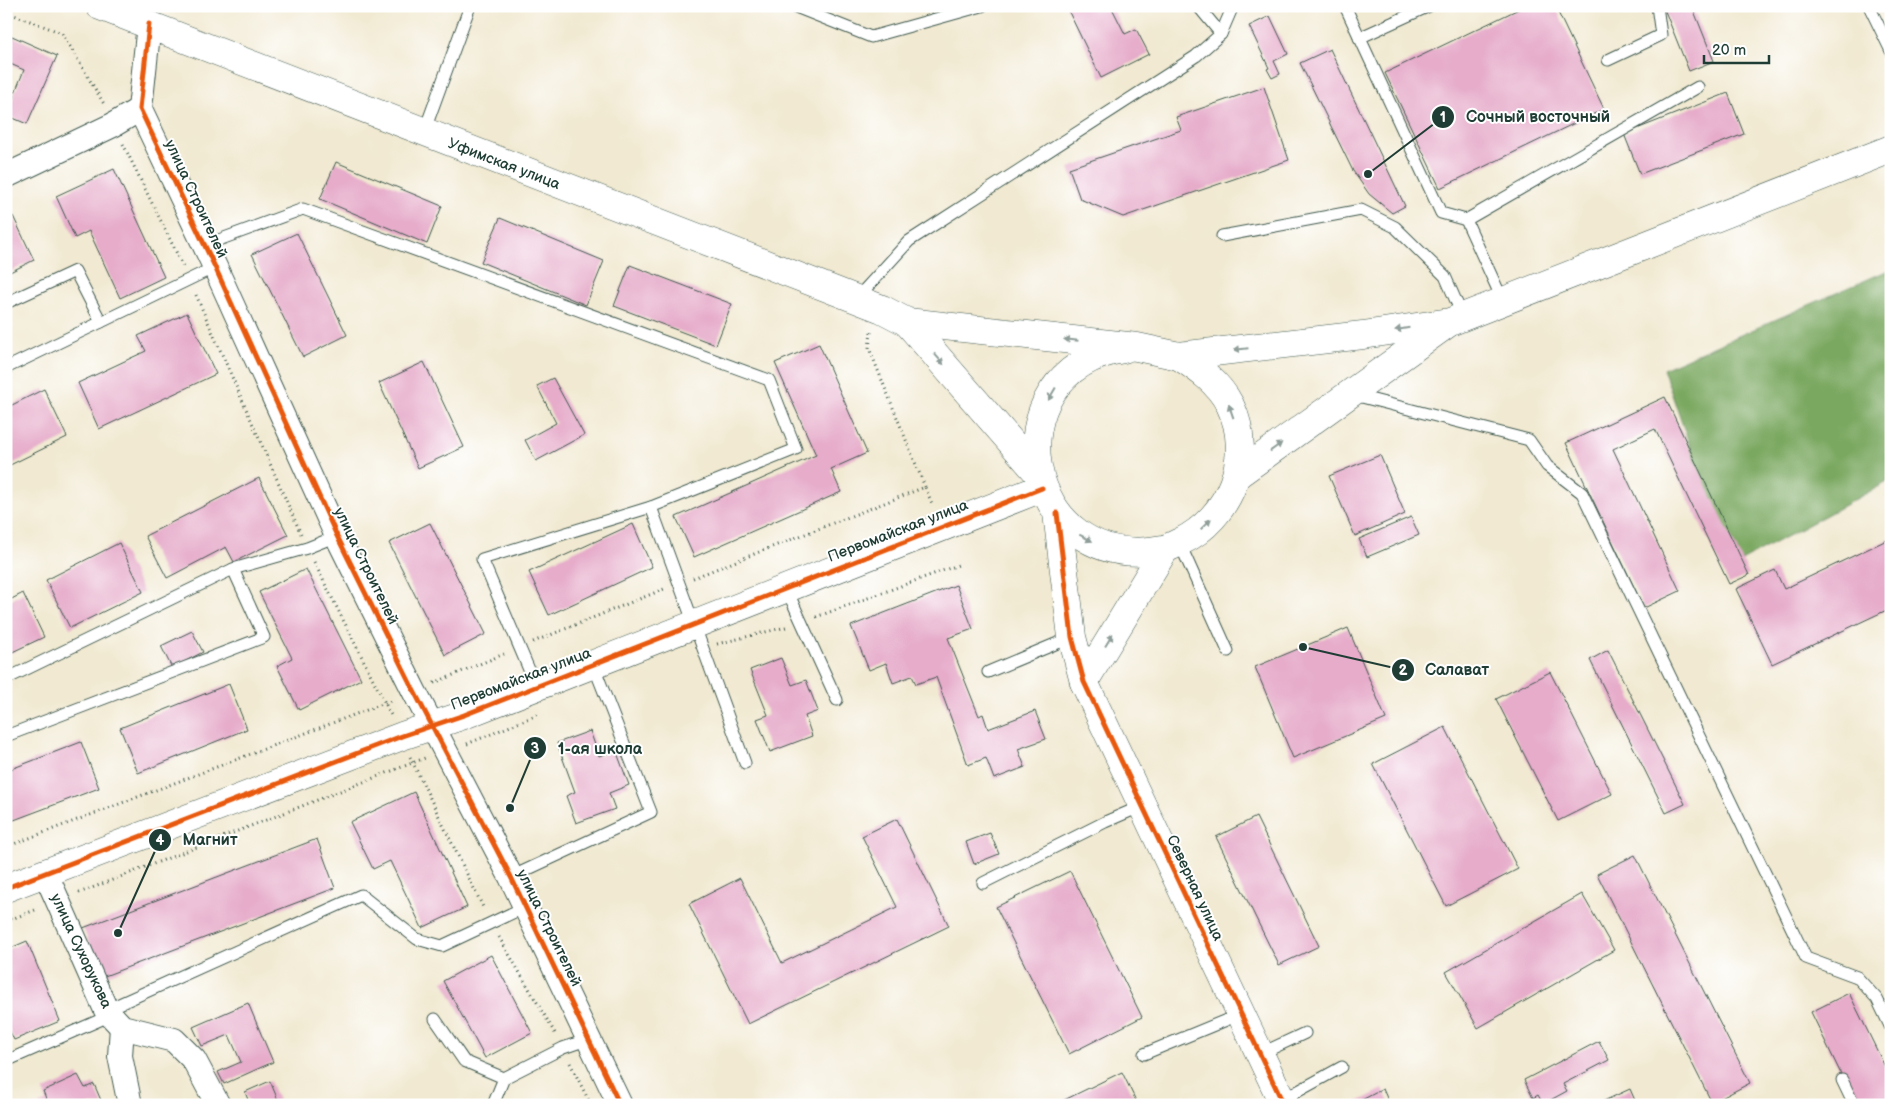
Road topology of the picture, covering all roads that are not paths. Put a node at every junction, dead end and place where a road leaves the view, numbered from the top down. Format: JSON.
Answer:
{"nodes":[{"id":1,"x":100,"y":6,"type":"edge"},
{"id":2,"x":470,"y":6,"type":"edge"},
{"id":3,"x":793,"y":6,"type":"edge"},
{"id":4,"x":982,"y":6,"type":"edge"},
{"id":5,"x":1198,"y":6,"type":"edge"},
{"id":6,"x":1233,"y":6,"type":"edge"},
{"id":7,"x":1345,"y":6,"type":"edge"},
{"id":8,"x":1429,"y":6,"type":"edge"},
{"id":9,"x":1657,"y":6,"type":"edge"},
{"id":10,"x":1869,"y":6,"type":"edge"},
{"id":11,"x":149,"y":24,"type":"junction"},
{"id":12,"x":1221,"y":34,"type":"junction"},
{"id":13,"x":1359,"y":38,"type":"junction"},
{"id":14,"x":1891,"y":51,"type":"edge"},
{"id":15,"x":1608,"y":60,"type":"dead end"},
{"id":16,"x":1698,"y":87,"type":"dead end"},
{"id":17,"x":140,"y":108,"type":"junction"},
{"id":18,"x":424,"y":134,"type":"junction"},
{"id":19,"x":1891,"y":149,"type":"edge"},
{"id":20,"x":6,"y":176,"type":"edge"},
{"id":21,"x":1466,"y":220,"type":"junction"},
{"id":22,"x":1222,"y":236,"type":"dead end"},
{"id":23,"x":205,"y":245,"type":"junction"},
{"id":24,"x":215,"y":266,"type":"junction"},
{"id":25,"x":856,"y":300,"type":"junction"},
{"id":26,"x":1503,"y":301,"type":"junction"},
{"id":27,"x":6,"y":303,"type":"edge"},
{"id":28,"x":1456,"y":319,"type":"junction"},
{"id":29,"x":101,"y":322,"type":"junction"},
{"id":30,"x":907,"y":322,"type":"junction"},
{"id":31,"x":1137,"y":347,"type":"junction"},
{"id":32,"x":1179,"y":356,"type":"junction"},
{"id":33,"x":6,"y":368,"type":"edge"},
{"id":34,"x":1350,"y":394,"type":"junction"},
{"id":35,"x":1237,"y":476,"type":"junction"},
{"id":36,"x":1040,"y":480,"type":"junction"},
{"id":37,"x":651,"y":507,"type":"junction"},
{"id":38,"x":1056,"y":512,"type":"junction"},
{"id":39,"x":337,"y":536,"type":"junction"},
{"id":40,"x":1172,"y":545,"type":"junction"},
{"id":41,"x":233,"y":569,"type":"junction"},
{"id":42,"x":786,"y":588,"type":"junction"},
{"id":43,"x":698,"y":636,"type":"junction"},
{"id":44,"x":1072,"y":637,"type":"junction"},
{"id":45,"x":1228,"y":651,"type":"dead end"},
{"id":46,"x":592,"y":664,"type":"junction"},
{"id":47,"x":988,"y":672,"type":"dead end"},
{"id":48,"x":6,"y":678,"type":"edge"},
{"id":49,"x":1084,"y":682,"type":"junction"},
{"id":50,"x":536,"y":686,"type":"junction"},
{"id":51,"x":837,"y":700,"type":"dead end"},
{"id":52,"x":432,"y":726,"type":"junction"},
{"id":53,"x":6,"y":736,"type":"edge"},
{"id":54,"x":745,"y":763,"type":"dead end"},
{"id":55,"x":1142,"y":806,"type":"junction"},
{"id":56,"x":45,"y":872,"type":"junction"},
{"id":57,"x":511,"y":877,"type":"junction"},
{"id":58,"x":983,"y":884,"type":"dead end"},
{"id":59,"x":6,"y":888,"type":"edge"},
{"id":60,"x":525,"y":907,"type":"junction"},
{"id":61,"x":106,"y":1010,"type":"junction"},
{"id":62,"x":1240,"y":1014,"type":"junction"},
{"id":63,"x":435,"y":1019,"type":"dead end"},
{"id":64,"x":122,"y":1027,"type":"junction"},
{"id":65,"x":1891,"y":1028,"type":"edge"},
{"id":66,"x":1305,"y":1033,"type":"dead end"},
{"id":67,"x":589,"y":1039,"type":"junction"},
{"id":68,"x":1144,"y":1054,"type":"dead end"},
{"id":69,"x":1260,"y":1054,"type":"junction"},
{"id":70,"x":6,"y":1061,"type":"edge"},
{"id":71,"x":1342,"y":1067,"type":"dead end"},
{"id":72,"x":504,"y":1078,"type":"junction"},
{"id":73,"x":1842,"y":1080,"type":"dead end"},
{"id":74,"x":1280,"y":1103,"type":"edge"},
{"id":75,"x":130,"y":1105,"type":"edge"},
{"id":76,"x":218,"y":1105,"type":"edge"},
{"id":77,"x":493,"y":1105,"type":"edge"},
{"id":78,"x":620,"y":1105,"type":"edge"},
{"id":79,"x":1854,"y":1105,"type":"edge"}],
"edges":[{"from":1,"to":11,"type":"main road","name":"Уфимская улица"},
{"from":2,"to":18,"type":"lane"},
{"from":3,"to":4,"type":"lane"},
{"from":5,"to":12,"type":"lane"},
{"from":6,"to":12,"type":"lane"},
{"from":7,"to":13,"type":"lane"},
{"from":8,"to":13,"type":"lane"},
{"from":9,"to":15,"type":"lane"},
{"from":10,"to":14,"type":"lane"},
{"from":11,"to":17,"type":"street"},
{"from":11,"to":18,"type":"main road","name":"Уфимская улица"},
{"from":12,"to":25,"type":"lane"},
{"from":13,"to":21,"type":"lane"},
{"from":16,"to":21,"type":"lane"},
{"from":17,"to":20,"type":"street"},
{"from":17,"to":23,"type":"street","name":"улица Строителей"},
{"from":18,"to":25,"type":"main road","name":"Уфимская улица"},
{"from":19,"to":26,"type":"main road"},
{"from":21,"to":26,"type":"lane"},
{"from":22,"to":28,"type":"lane"},
{"from":23,"to":24,"type":"street","name":"улица Строителей"},
{"from":23,"to":37,"type":"lane"},
{"from":24,"to":29,"type":"lane"},
{"from":24,"to":39,"type":"street","name":"улица Строителей"},
{"from":25,"to":30,"type":"main road","name":"Уфимская улица"},
{"from":26,"to":28,"type":"main road"},
{"from":27,"to":29,"type":"lane"},
{"from":28,"to":32,"type":"main road","one_way":true},
{"from":28,"to":34,"type":"main road"},
{"from":29,"to":33,"type":"lane"},
{"from":31,"to":30,"type":"main road","one_way":true},
{"from":30,"to":36,"type":"main road","one_way":true},
{"from":31,"to":32,"type":"main road"},
{"from":31,"to":36,"type":"main road","one_way":true},
{"from":35,"to":32,"type":"main road","one_way":true},
{"from":35,"to":34,"type":"main road","one_way":true},
{"from":34,"to":65,"type":"lane"},
{"from":40,"to":35,"type":"main road","one_way":true},
{"from":36,"to":38,"type":"main road"},
{"from":36,"to":42,"type":"main road","name":"Первомайская улица"},
{"from":37,"to":43,"type":"lane"},
{"from":37,"to":50,"type":"lane"},
{"from":38,"to":40,"type":"main road","one_way":true},
{"from":38,"to":44,"type":"main road","name":"Северная улица"},
{"from":39,"to":41,"type":"lane"},
{"from":39,"to":52,"type":"street","name":"улица Строителей"},
{"from":40,"to":45,"type":"lane"},
{"from":49,"to":40,"type":"main road","one_way":true},
{"from":41,"to":48,"type":"lane"},
{"from":41,"to":53,"type":"lane"},
{"from":42,"to":43,"type":"main road","name":"Первомайская улица"},
{"from":42,"to":51,"type":"lane"},
{"from":43,"to":46,"type":"main road","name":"Первомайская улица"},
{"from":43,"to":54,"type":"lane"},
{"from":44,"to":47,"type":"lane"},
{"from":44,"to":49,"type":"main road","name":"Северная улица"},
{"from":46,"to":50,"type":"main road","name":"Первомайская улица"},
{"from":46,"to":57,"type":"lane"},
{"from":49,"to":55,"type":"main road","name":"Северная улица"},
{"from":50,"to":52,"type":"main road","name":"Первомайская улица"},
{"from":52,"to":56,"type":"main road","name":"Первомайская улица"},
{"from":52,"to":57,"type":"street","name":"улица Строителей"},
{"from":55,"to":58,"type":"lane"},
{"from":55,"to":62,"type":"main road","name":"Северная улица"},
{"from":56,"to":59,"type":"main road","name":"Первомайская улица"},
{"from":56,"to":61,"type":"street","name":"улица Сухорукова"},
{"from":57,"to":60,"type":"street","name":"улица Строителей"},
{"from":60,"to":61,"type":"lane"},
{"from":60,"to":67,"type":"street","name":"улица Строителей"},
{"from":61,"to":64,"type":"street","name":"улица Сухорукова"},
{"from":61,"to":70,"type":"lane"},
{"from":62,"to":68,"type":"lane"},
{"from":62,"to":69,"type":"main road","name":"Северная улица"},
{"from":63,"to":72,"type":"lane"},
{"from":64,"to":75,"type":"street"},
{"from":64,"to":76,"type":"street"},
{"from":66,"to":69,"type":"lane"},
{"from":67,"to":72,"type":"lane"},
{"from":67,"to":78,"type":"street","name":"улица Строителей"},
{"from":69,"to":74,"type":"main road","name":"Северная улица"},
{"from":71,"to":74,"type":"lane"},
{"from":72,"to":77,"type":"lane"},
{"from":73,"to":79,"type":"lane"}]}
